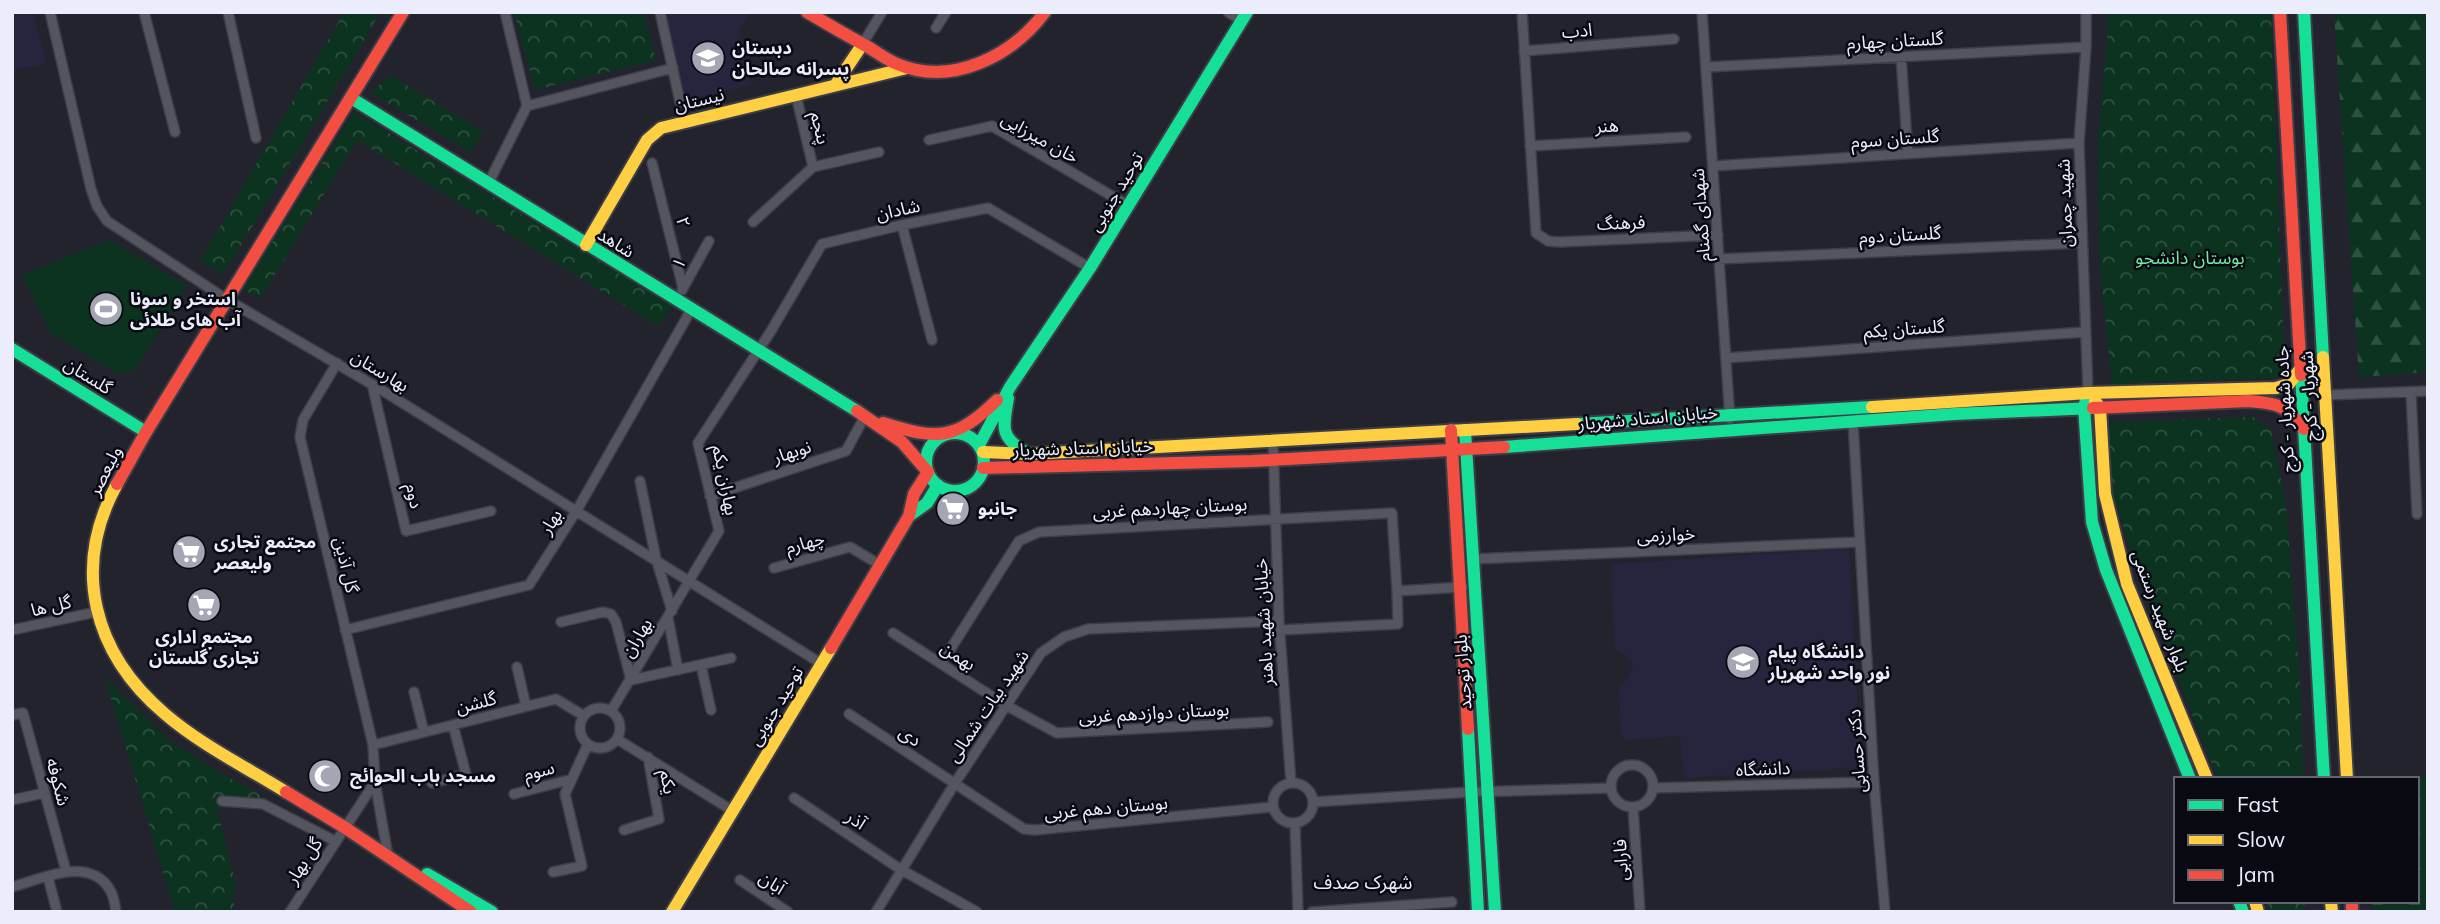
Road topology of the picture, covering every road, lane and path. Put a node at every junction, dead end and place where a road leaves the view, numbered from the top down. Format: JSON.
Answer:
{"nodes":[{"id":1,"x":50,"y":12,"type":"edge"},
{"id":2,"x":144,"y":12,"type":"edge"},
{"id":3,"x":228,"y":12,"type":"edge"},
{"id":4,"x":505,"y":12,"type":"edge"},
{"id":5,"x":660,"y":12,"type":"edge"},
{"id":6,"x":807,"y":12,"type":"edge"},
{"id":7,"x":882,"y":12,"type":"edge"},
{"id":8,"x":946,"y":12,"type":"edge"},
{"id":9,"x":1045,"y":12,"type":"edge"},
{"id":10,"x":1228,"y":12,"type":"edge"},
{"id":11,"x":1522,"y":12,"type":"edge"},
{"id":12,"x":1702,"y":12,"type":"edge"},
{"id":13,"x":2086,"y":12,"type":"edge"},
{"id":14,"x":2280,"y":12,"type":"edge"},
{"id":15,"x":2304,"y":12,"type":"edge"},
{"id":16,"x":401,"y":13,"type":"edge"},
{"id":17,"x":1245,"y":17,"type":"edge"},
{"id":18,"x":936,"y":28,"type":"dead end"},
{"id":19,"x":1674,"y":39,"type":"dead end"},
{"id":20,"x":862,"y":45,"type":"junction"},
{"id":21,"x":2086,"y":47,"type":"junction"},
{"id":22,"x":1524,"y":51,"type":"junction"},
{"id":23,"x":1901,"y":57,"type":"junction"},
{"id":24,"x":673,"y":68,"type":"junction"},
{"id":25,"x":907,"y":68,"type":"junction"},
{"id":26,"x":1707,"y":68,"type":"junction"},
{"id":27,"x":836,"y":84,"type":"junction"},
{"id":28,"x":796,"y":95,"type":"junction"},
{"id":29,"x":351,"y":98,"type":"junction"},
{"id":30,"x":680,"y":102,"type":"dead end"},
{"id":31,"x":527,"y":106,"type":"junction"},
{"id":32,"x":174,"y":132,"type":"dead end"},
{"id":33,"x":1686,"y":137,"type":"dead end"},
{"id":34,"x":257,"y":138,"type":"dead end"},
{"id":35,"x":929,"y":140,"type":"dead end"},
{"id":36,"x":2079,"y":143,"type":"junction"},
{"id":37,"x":1530,"y":146,"type":"junction"},
{"id":38,"x":879,"y":152,"type":"dead end"},
{"id":39,"x":1908,"y":154,"type":"junction"},
{"id":40,"x":652,"y":163,"type":"dead end"},
{"id":41,"x":1713,"y":166,"type":"junction"},
{"id":42,"x":813,"y":167,"type":"junction"},
{"id":43,"x":488,"y":184,"type":"junction"},
{"id":44,"x":1129,"y":206,"type":"junction"},
{"id":45,"x":753,"y":222,"type":"dead end"},
{"id":46,"x":902,"y":225,"type":"junction"},
{"id":47,"x":1718,"y":235,"type":"junction"},
{"id":48,"x":709,"y":241,"type":"dead end"},
{"id":49,"x":2081,"y":243,"type":"junction"},
{"id":50,"x":586,"y":245,"type":"junction"},
{"id":51,"x":1719,"y":259,"type":"junction"},
{"id":52,"x":1090,"y":268,"type":"junction"},
{"id":53,"x":683,"y":288,"type":"junction"},
{"id":54,"x":226,"y":299,"type":"junction"},
{"id":55,"x":676,"y":301,"type":"junction"},
{"id":56,"x":691,"y":310,"type":"junction"},
{"id":57,"x":2085,"y":332,"type":"junction"},
{"id":58,"x":932,"y":340,"type":"dead end"},
{"id":59,"x":12,"y":349,"type":"edge"},
{"id":60,"x":758,"y":351,"type":"junction"},
{"id":61,"x":1726,"y":358,"type":"junction"},
{"id":62,"x":337,"y":363,"type":"junction"},
{"id":63,"x":2300,"y":369,"type":"junction"},
{"id":64,"x":372,"y":384,"type":"junction"},
{"id":65,"x":1010,"y":387,"type":"junction"},
{"id":66,"x":2428,"y":391,"type":"edge"},
{"id":67,"x":2088,"y":393,"type":"junction"},
{"id":68,"x":2411,"y":393,"type":"junction"},
{"id":69,"x":2326,"y":395,"type":"junction"},
{"id":70,"x":2084,"y":407,"type":"junction"},
{"id":71,"x":2100,"y":407,"type":"junction"},
{"id":72,"x":864,"y":416,"type":"junction"},
{"id":73,"x":1853,"y":421,"type":"junction"},
{"id":74,"x":1730,"y":422,"type":"junction"},
{"id":75,"x":2304,"y":429,"type":"junction"},
{"id":76,"x":1451,"y":430,"type":"junction"},
{"id":77,"x":1465,"y":430,"type":"junction"},
{"id":78,"x":146,"y":432,"type":"junction"},
{"id":79,"x":952,"y":434,"type":"junction"},
{"id":80,"x":1295,"y":439,"type":"junction"},
{"id":81,"x":1273,"y":441,"type":"junction"},
{"id":82,"x":1252,"y":442,"type":"junction"},
{"id":83,"x":981,"y":448,"type":"junction"},
{"id":84,"x":1467,"y":450,"type":"junction"},
{"id":85,"x":1452,"y":451,"type":"junction"},
{"id":86,"x":1030,"y":454,"type":"junction"},
{"id":87,"x":1296,"y":457,"type":"junction"},
{"id":88,"x":1273,"y":460,"type":"junction"},
{"id":89,"x":1247,"y":461,"type":"junction"},
{"id":90,"x":984,"y":468,"type":"junction"},
{"id":91,"x":928,"y":472,"type":"junction"},
{"id":92,"x":640,"y":481,"type":"dead end"},
{"id":93,"x":938,"y":485,"type":"junction"},
{"id":94,"x":710,"y":496,"type":"junction"},
{"id":95,"x":577,"y":510,"type":"junction"},
{"id":96,"x":491,"y":511,"type":"dead end"},
{"id":97,"x":2417,"y":514,"type":"dead end"},
{"id":98,"x":909,"y":516,"type":"junction"},
{"id":99,"x":1274,"y":518,"type":"junction"},
{"id":100,"x":1860,"y":542,"type":"junction"},
{"id":101,"x":656,"y":559,"type":"junction"},
{"id":102,"x":1473,"y":559,"type":"junction"},
{"id":103,"x":880,"y":565,"type":"junction"},
{"id":104,"x":774,"y":568,"type":"dead end"},
{"id":105,"x":690,"y":581,"type":"junction"},
{"id":106,"x":1474,"y":586,"type":"junction"},
{"id":107,"x":1461,"y":587,"type":"junction"},
{"id":108,"x":1396,"y":591,"type":"junction"},
{"id":109,"x":96,"y":612,"type":"junction"},
{"id":110,"x":670,"y":614,"type":"junction"},
{"id":111,"x":561,"y":622,"type":"dead end"},
{"id":112,"x":1398,"y":624,"type":"joint"},
{"id":113,"x":1279,"y":625,"type":"junction"},
{"id":114,"x":345,"y":629,"type":"junction"},
{"id":115,"x":12,"y":630,"type":"edge"},
{"id":116,"x":893,"y":633,"type":"dead end"},
{"id":117,"x":731,"y":658,"type":"dead end"},
{"id":118,"x":822,"y":664,"type":"junction"},
{"id":119,"x":941,"y":664,"type":"junction"},
{"id":120,"x":701,"y":665,"type":"junction"},
{"id":121,"x":517,"y":667,"type":"dead end"},
{"id":122,"x":678,"y":670,"type":"junction"},
{"id":123,"x":631,"y":680,"type":"junction"},
{"id":124,"x":414,"y":692,"type":"dead end"},
{"id":125,"x":526,"y":706,"type":"junction"},
{"id":126,"x":1007,"y":706,"type":"junction"},
{"id":127,"x":710,"y":710,"type":"dead end"},
{"id":128,"x":611,"y":712,"type":"junction"},
{"id":129,"x":849,"y":714,"type":"dead end"},
{"id":130,"x":12,"y":715,"type":"edge"},
{"id":131,"x":583,"y":716,"type":"junction"},
{"id":132,"x":1268,"y":722,"type":"dead end"},
{"id":133,"x":453,"y":725,"type":"junction"},
{"id":134,"x":424,"y":732,"type":"junction"},
{"id":135,"x":617,"y":739,"type":"junction"},
{"id":136,"x":587,"y":744,"type":"junction"},
{"id":137,"x":373,"y":745,"type":"junction"},
{"id":138,"x":648,"y":757,"type":"junction"},
{"id":139,"x":2189,"y":777,"type":"edge"},
{"id":140,"x":2206,"y":777,"type":"edge"},
{"id":141,"x":2324,"y":777,"type":"edge"},
{"id":142,"x":2347,"y":777,"type":"edge"},
{"id":143,"x":572,"y":779,"type":"junction"},
{"id":144,"x":375,"y":782,"type":"junction"},
{"id":145,"x":1874,"y":782,"type":"junction"},
{"id":146,"x":432,"y":783,"type":"dead end"},
{"id":147,"x":955,"y":783,"type":"junction"},
{"id":148,"x":1291,"y":783,"type":"junction"},
{"id":149,"x":1611,"y":788,"type":"junction"},
{"id":150,"x":1653,"y":788,"type":"junction"},
{"id":151,"x":1471,"y":792,"type":"junction"},
{"id":152,"x":1489,"y":792,"type":"junction"},
{"id":153,"x":44,"y":793,"type":"junction"},
{"id":154,"x":514,"y":794,"type":"dead end"},
{"id":155,"x":794,"y":798,"type":"dead end"},
{"id":156,"x":12,"y":800,"type":"edge"},
{"id":157,"x":222,"y":801,"type":"dead end"},
{"id":158,"x":1313,"y":802,"type":"junction"},
{"id":159,"x":1273,"y":807,"type":"junction"},
{"id":160,"x":1633,"y":807,"type":"junction"},
{"id":161,"x":733,"y":811,"type":"junction"},
{"id":162,"x":1295,"y":824,"type":"junction"},
{"id":163,"x":344,"y":827,"type":"junction"},
{"id":164,"x":624,"y":830,"type":"dead end"},
{"id":165,"x":335,"y":841,"type":"junction"},
{"id":166,"x":388,"y":856,"type":"junction"},
{"id":167,"x":404,"y":865,"type":"junction"},
{"id":168,"x":900,"y":869,"type":"junction"},
{"id":169,"x":66,"y":871,"type":"junction"},
{"id":170,"x":553,"y":872,"type":"dead end"},
{"id":171,"x":48,"y":877,"type":"junction"},
{"id":172,"x":740,"y":880,"type":"dead end"},
{"id":173,"x":12,"y":887,"type":"edge"},
{"id":174,"x":1452,"y":902,"type":"dead end"},
{"id":175,"x":1386,"y":909,"type":"edge"},
{"id":176,"x":58,"y":912,"type":"edge"},
{"id":177,"x":116,"y":912,"type":"edge"},
{"id":178,"x":290,"y":912,"type":"edge"},
{"id":179,"x":471,"y":912,"type":"edge"},
{"id":180,"x":492,"y":912,"type":"edge"},
{"id":181,"x":672,"y":912,"type":"edge"},
{"id":182,"x":788,"y":912,"type":"edge"},
{"id":183,"x":876,"y":912,"type":"edge"},
{"id":184,"x":977,"y":912,"type":"edge"},
{"id":185,"x":1298,"y":912,"type":"edge"},
{"id":186,"x":1312,"y":912,"type":"edge"},
{"id":187,"x":1478,"y":912,"type":"edge"},
{"id":188,"x":1495,"y":912,"type":"edge"},
{"id":189,"x":1640,"y":912,"type":"edge"},
{"id":190,"x":1885,"y":912,"type":"edge"}],
"edges":[{"from":1,"to":54,"type":"street","name":"بهارستان"},
{"from":2,"to":32,"type":"street"},
{"from":3,"to":34,"type":"street"},
{"from":4,"to":31,"type":"street"},
{"from":5,"to":24,"type":"street"},
{"from":6,"to":20,"type":"main road"},
{"from":7,"to":20,"type":"street"},
{"from":8,"to":18,"type":"street"},
{"from":9,"to":25,"type":"main road"},
{"from":10,"to":17,"type":"street"},
{"from":11,"to":22,"type":"street"},
{"from":12,"to":26,"type":"street","name":"شهدای گمنام"},
{"from":13,"to":21,"type":"street","name":"شهید چمران"},
{"from":14,"to":63,"type":"main road","name":"جاده شهریار - کرج"},
{"from":15,"to":69,"type":"main road","name":"شهریار - کرج"},
{"from":16,"to":29,"type":"main road","name":"ولیعصر"},
{"from":17,"to":44,"type":"main road","name":"توحید جنوبی"},
{"from":19,"to":22,"type":"street","name":"ادب"},
{"from":20,"to":25,"type":"main road"},
{"from":20,"to":27,"type":"main road"},
{"from":21,"to":23,"type":"street","name":"گلستان چهارم"},
{"from":21,"to":36,"type":"street","name":"شهید چمران"},
{"from":22,"to":37,"type":"street"},
{"from":23,"to":26,"type":"street","name":"گلستان چهارم"},
{"from":23,"to":39,"type":"street"},
{"from":24,"to":30,"type":"street"},
{"from":24,"to":31,"type":"street"},
{"from":25,"to":27,"type":"main road","name":"نيستان"},
{"from":26,"to":41,"type":"street","name":"شهدای گمنام"},
{"from":27,"to":28,"type":"main road","name":"نيستان"},
{"from":28,"to":42,"type":"street","name":"پنجم"},
{"from":28,"to":50,"type":"main road","name":"نيستان"},
{"from":29,"to":43,"type":"main road","name":"شاهد"},
{"from":29,"to":54,"type":"main road","name":"ولیعصر"},
{"from":31,"to":43,"type":"street"},
{"from":33,"to":37,"type":"street","name":"هنر"},
{"from":35,"to":44,"type":"street","name":"خان میرزایی"},
{"from":36,"to":39,"type":"street","name":"گلستان سوم"},
{"from":36,"to":49,"type":"street","name":"شهید چمران"},
{"from":37,"to":47,"type":"street","name":"فرهنگ"},
{"from":38,"to":42,"type":"street"},
{"from":39,"to":41,"type":"street","name":"گلستان سوم"},
{"from":40,"to":53,"type":"street","name":"۲"},
{"from":41,"to":47,"type":"street","name":"شهدای گمنام"},
{"from":42,"to":45,"type":"street"},
{"from":43,"to":50,"type":"main road","name":"شاهد"},
{"from":44,"to":52,"type":"main road","name":"توحید جنوبی"},
{"from":46,"to":52,"type":"street","name":"شادان"},
{"from":46,"to":58,"type":"street"},
{"from":46,"to":60,"type":"street","name":"شادان"},
{"from":47,"to":51,"type":"street","name":"شهدای گمنام"},
{"from":48,"to":53,"type":"street","name":"۱"},
{"from":49,"to":51,"type":"street","name":"گلستان دوم"},
{"from":49,"to":57,"type":"street","name":"شهید چمران"},
{"from":50,"to":55,"type":"main road","name":"شاهد"},
{"from":51,"to":61,"type":"street","name":"شهدای گمنام"},
{"from":52,"to":65,"type":"main road","name":"توحید جنوبی"},
{"from":53,"to":55,"type":"street","name":"۱"},
{"from":54,"to":62,"type":"street","name":"بهارستان"},
{"from":54,"to":78,"type":"main road","name":"ولیعصر"},
{"from":55,"to":56,"type":"main road","name":"شاهد"},
{"from":56,"to":60,"type":"main road","name":"شاهد"},
{"from":56,"to":95,"type":"street","name":"بهار"},
{"from":57,"to":61,"type":"street","name":"گلستان یکم"},
{"from":57,"to":67,"type":"street","name":"شهید چمران"},
{"from":59,"to":78,"type":"main road","name":"گلستان"},
{"from":60,"to":72,"type":"main road","name":"شاهد"},
{"from":60,"to":94,"type":"street","name":"بهاران یکم"},
{"from":61,"to":74,"type":"street","name":"شهدای گمنام"},
{"from":62,"to":64,"type":"street","name":"بهارستان"},
{"from":62,"to":114,"type":"street","name":"گل آذین"},
{"from":63,"to":67,"type":"main road","name":"خیابان استاد شهریار"},
{"from":63,"to":75,"type":"main road","name":"جاده شهریار - کرج"},
{"from":64,"to":95,"type":"street","name":"بهارستان"},
{"from":64,"to":96,"type":"street","name":"دوم"},
{"from":65,"to":79,"type":"main road","name":"توحید جنوبی"},
{"from":65,"to":83,"type":"main road","name":"توحید جنوبی"},
{"from":65,"to":86,"type":"main road"},
{"from":66,"to":68,"type":"street"},
{"from":67,"to":70,"type":"main road","name":"بلوار شهید رستمی"},
{"from":67,"to":71,"type":"main road"},
{"from":67,"to":74,"type":"main road","name":"خیابان استاد شهریار"},
{"from":68,"to":69,"type":"street"},
{"from":68,"to":97,"type":"street"},
{"from":69,"to":142,"type":"main road","name":"شهریار - کرج"},
{"from":70,"to":71,"type":"main road","name":"خیابان استاد شهریار"},
{"from":70,"to":73,"type":"main road","name":"خیابان استاد شهریار"},
{"from":70,"to":139,"type":"main road","name":"بلوار شهید رستمی"},
{"from":71,"to":75,"type":"main road","name":"خیابان استاد شهریار"},
{"from":71,"to":140,"type":"main road","name":"بلوار شهید رستمی"},
{"from":72,"to":79,"type":"main road"},
{"from":72,"to":91,"type":"main road"},
{"from":72,"to":94,"type":"street","name":"نوبهار"},
{"from":73,"to":74,"type":"main road","name":"خیابان استاد شهریار"},
{"from":73,"to":100,"type":"street","name":"دکتر حسابی"},
{"from":74,"to":77,"type":"main road","name":"خیابان استاد شهریار"},
{"from":74,"to":84,"type":"main road","name":"خیابان استاد شهریار"},
{"from":75,"to":141,"type":"main road","name":"جاده شهریار - کرج"},
{"from":76,"to":77,"type":"main road","name":"خیابان استاد شهریار"},
{"from":76,"to":80,"type":"main road","name":"خیابان استاد شهریار"},
{"from":76,"to":85,"type":"main road","name":"بلوار توحید"},
{"from":77,"to":84,"type":"main road","name":"بلوار توحید"},
{"from":78,"to":109,"type":"main road","name":"ولیعصر"},
{"from":79,"to":83,"type":"main road"},
{"from":79,"to":91,"type":"main road"},
{"from":80,"to":81,"type":"main road","name":"خیابان استاد شهریار"},
{"from":80,"to":87,"type":"main road"},
{"from":81,"to":82,"type":"main road","name":"خیابان استاد شهریار"},
{"from":81,"to":88,"type":"street","name":"خیابان شهید باهنر"},
{"from":82,"to":86,"type":"main road","name":"خیابان استاد شهریار"},
{"from":82,"to":89,"type":"main road"},
{"from":83,"to":86,"type":"main road","name":"خیابان استاد شهریار"},
{"from":83,"to":90,"type":"main road"},
{"from":84,"to":85,"type":"main road","name":"خیابان استاد شهریار"},
{"from":84,"to":102,"type":"main road","name":"بلوار توحید"},
{"from":85,"to":87,"type":"main road","name":"خیابان استاد شهریار"},
{"from":85,"to":107,"type":"main road","name":"بلوار توحید"},
{"from":87,"to":88,"type":"main road","name":"خیابان استاد شهریار"},
{"from":88,"to":89,"type":"main road","name":"خیابان استاد شهریار"},
{"from":88,"to":99,"type":"street","name":"خیابان شهید باهنر"},
{"from":89,"to":90,"type":"main road","name":"خیابان استاد شهریار"},
{"from":90,"to":93,"type":"main road"},
{"from":91,"to":93,"type":"main road"},
{"from":91,"to":98,"type":"main road","name":"توحید جنوبی"},
{"from":92,"to":101,"type":"street"},
{"from":93,"to":98,"type":"main road","name":"توحید جنوبی"},
{"from":94,"to":105,"type":"street","name":"بهاران یکم"},
{"from":95,"to":101,"type":"street","name":"بهارستان"},
{"from":95,"to":114,"type":"street","name":"بهار"},
{"from":98,"to":103,"type":"main road","name":"توحید جنوبی"},
{"from":99,"to":108,"type":"street","name":"بوستان چهاردهم غربی"},
{"from":99,"to":113,"type":"street","name":"خیابان شهید باهنر"},
{"from":99,"to":119,"type":"street","name":"بوستان چهاردهم غربی"},
{"from":100,"to":102,"type":"street","name":"خوارزمی"},
{"from":100,"to":145,"type":"street","name":"دکتر حسابی"},
{"from":101,"to":105,"type":"street","name":"بهارستان"},
{"from":101,"to":110,"type":"street"},
{"from":102,"to":106,"type":"main road","name":"بلوار توحید"},
{"from":103,"to":104,"type":"street","name":"چهارم"},
{"from":103,"to":118,"type":"main road","name":"توحید جنوبی"},
{"from":105,"to":110,"type":"street","name":"بهاران"},
{"from":105,"to":118,"type":"street","name":"بهارستان"},
{"from":106,"to":107,"type":"street"},
{"from":106,"to":152,"type":"main road","name":"بلوار توحید"},
{"from":107,"to":108,"type":"street"},
{"from":107,"to":151,"type":"main road","name":"بلوار توحید"},
{"from":108,"to":112,"type":"street","name":"بوستان چهاردهم غربی"},
{"from":109,"to":115,"type":"street","name":"گل ها"},
{"from":109,"to":163,"type":"main road","name":"ولیعصر"},
{"from":110,"to":122,"type":"street"},
{"from":110,"to":123,"type":"street","name":"بهاران"},
{"from":111,"to":123,"type":"street"},
{"from":112,"to":113,"type":"street","name":"شهید بیات شمالی"},
{"from":113,"to":126,"type":"street","name":"شهید بیات شمالی"},
{"from":113,"to":148,"type":"street","name":"خیابان شهید باهنر"},
{"from":114,"to":137,"type":"street","name":"گل آذین"},
{"from":116,"to":119,"type":"street","name":"بهمن"},
{"from":117,"to":120,"type":"street"},
{"from":118,"to":161,"type":"main road","name":"توحید جنوبی"},
{"from":119,"to":126,"type":"street","name":"بهمن"},
{"from":120,"to":122,"type":"street"},
{"from":120,"to":127,"type":"street"},
{"from":121,"to":125,"type":"street"},
{"from":122,"to":123,"type":"street"},
{"from":123,"to":128,"type":"street","name":"بهاران"},
{"from":124,"to":134,"type":"street"},
{"from":125,"to":131,"type":"street","name":"گلشن"},
{"from":125,"to":133,"type":"street","name":"گلشن"},
{"from":126,"to":132,"type":"street","name":"بوستان دوازدهم غربی"},
{"from":126,"to":147,"type":"street","name":"شهید بیات شمالی"},
{"from":128,"to":131,"type":"street"},
{"from":128,"to":135,"type":"street"},
{"from":129,"to":147,"type":"street","name":"دی"},
{"from":130,"to":153,"type":"street","name":"شکوفه"},
{"from":131,"to":136,"type":"street"},
{"from":133,"to":134,"type":"street","name":"گلشن"},
{"from":133,"to":146,"type":"street"},
{"from":134,"to":137,"type":"street","name":"گلشن"},
{"from":135,"to":136,"type":"street"},
{"from":135,"to":138,"type":"street"},
{"from":136,"to":143,"type":"street"},
{"from":137,"to":144,"type":"street","name":"گل آذین"},
{"from":138,"to":161,"type":"street"},
{"from":138,"to":164,"type":"street","name":"یکم"},
{"from":143,"to":154,"type":"street","name":"سوم"},
{"from":143,"to":170,"type":"street"},
{"from":144,"to":163,"type":"street"},
{"from":144,"to":166,"type":"street","name":"گل آذین"},
{"from":145,"to":150,"type":"street","name":"دانشگاه"},
{"from":145,"to":190,"type":"street","name":"دکتر حسابی"},
{"from":147,"to":159,"type":"street","name":"بوستان دهم غربی"},
{"from":147,"to":168,"type":"street","name":"شهید بیات شمالی"},
{"from":148,"to":158,"type":"street"},
{"from":148,"to":159,"type":"street"},
{"from":149,"to":150,"type":"street"},
{"from":149,"to":152,"type":"street"},
{"from":149,"to":160,"type":"street"},
{"from":150,"to":160,"type":"street"},
{"from":151,"to":152,"type":"street"},
{"from":151,"to":158,"type":"street"},
{"from":151,"to":187,"type":"main road","name":"بلوار توحید"},
{"from":152,"to":188,"type":"main road","name":"بلوار توحید"},
{"from":153,"to":156,"type":"street"},
{"from":153,"to":169,"type":"street","name":"شکوفه"},
{"from":155,"to":168,"type":"street","name":"آذر"},
{"from":157,"to":165,"type":"street"},
{"from":158,"to":162,"type":"street"},
{"from":159,"to":162,"type":"street"},
{"from":160,"to":189,"type":"street","name":"فارابی"},
{"from":161,"to":181,"type":"main road","name":"توحید جنوبی"},
{"from":162,"to":185,"type":"street"},
{"from":163,"to":165,"type":"street","name":"گل بهار"},
{"from":163,"to":166,"type":"main road","name":"ولیعصر"},
{"from":165,"to":178,"type":"street","name":"گل بهار"},
{"from":166,"to":167,"type":"main road","name":"ولیعصر"},
{"from":167,"to":179,"type":"main road"},
{"from":167,"to":180,"type":"main road"},
{"from":168,"to":183,"type":"street","name":"شهید بیات شمالی"},
{"from":168,"to":184,"type":"street","name":"آذر"},
{"from":169,"to":171,"type":"street"},
{"from":169,"to":177,"type":"street"},
{"from":171,"to":173,"type":"street"},
{"from":171,"to":176,"type":"street"},
{"from":172,"to":182,"type":"street","name":"آبان"},
{"from":174,"to":175,"type":"street"},
{"from":175,"to":186,"type":"street"}]}
